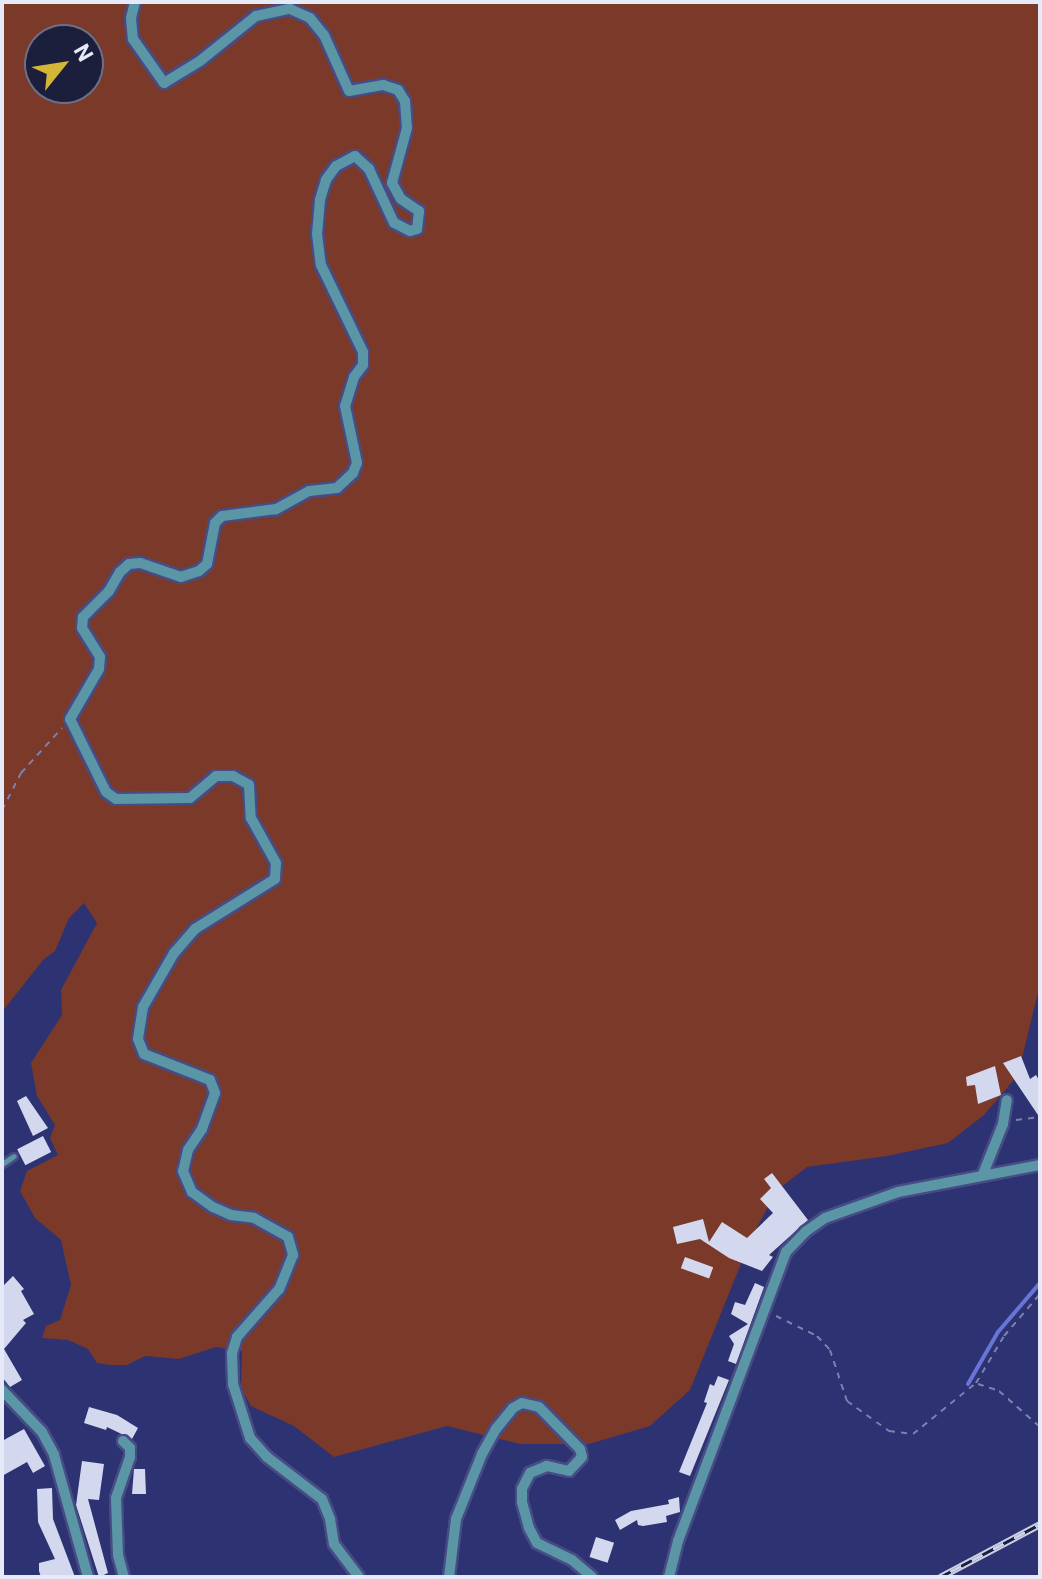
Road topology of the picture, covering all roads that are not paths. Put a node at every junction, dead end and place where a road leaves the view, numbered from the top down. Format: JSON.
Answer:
{"nodes":[{"id":1,"x":135,"y":2,"type":"edge"},
{"id":2,"x":1007,"y":1100,"type":"dead end"},
{"id":3,"x":14,"y":1156,"type":"dead end"},
{"id":4,"x":2,"y":1164,"type":"edge"},
{"id":5,"x":1040,"y":1165,"type":"edge"},
{"id":6,"x":983,"y":1174,"type":"junction"},
{"id":7,"x":2,"y":1390,"type":"edge"},
{"id":8,"x":123,"y":1441,"type":"dead end"},
{"id":9,"x":88,"y":1577,"type":"edge"},
{"id":10,"x":124,"y":1577,"type":"edge"},
{"id":11,"x":359,"y":1577,"type":"edge"},
{"id":12,"x":449,"y":1577,"type":"edge"},
{"id":13,"x":592,"y":1577,"type":"edge"},
{"id":14,"x":669,"y":1577,"type":"edge"}],
"edges":[{"from":1,"to":11,"type":"street"},
{"from":2,"to":6,"type":"street"},
{"from":3,"to":4,"type":"lane"},
{"from":5,"to":6,"type":"street"},
{"from":6,"to":14,"type":"street"},
{"from":7,"to":9,"type":"street"},
{"from":8,"to":10,"type":"street"},
{"from":12,"to":13,"type":"street"}]}
